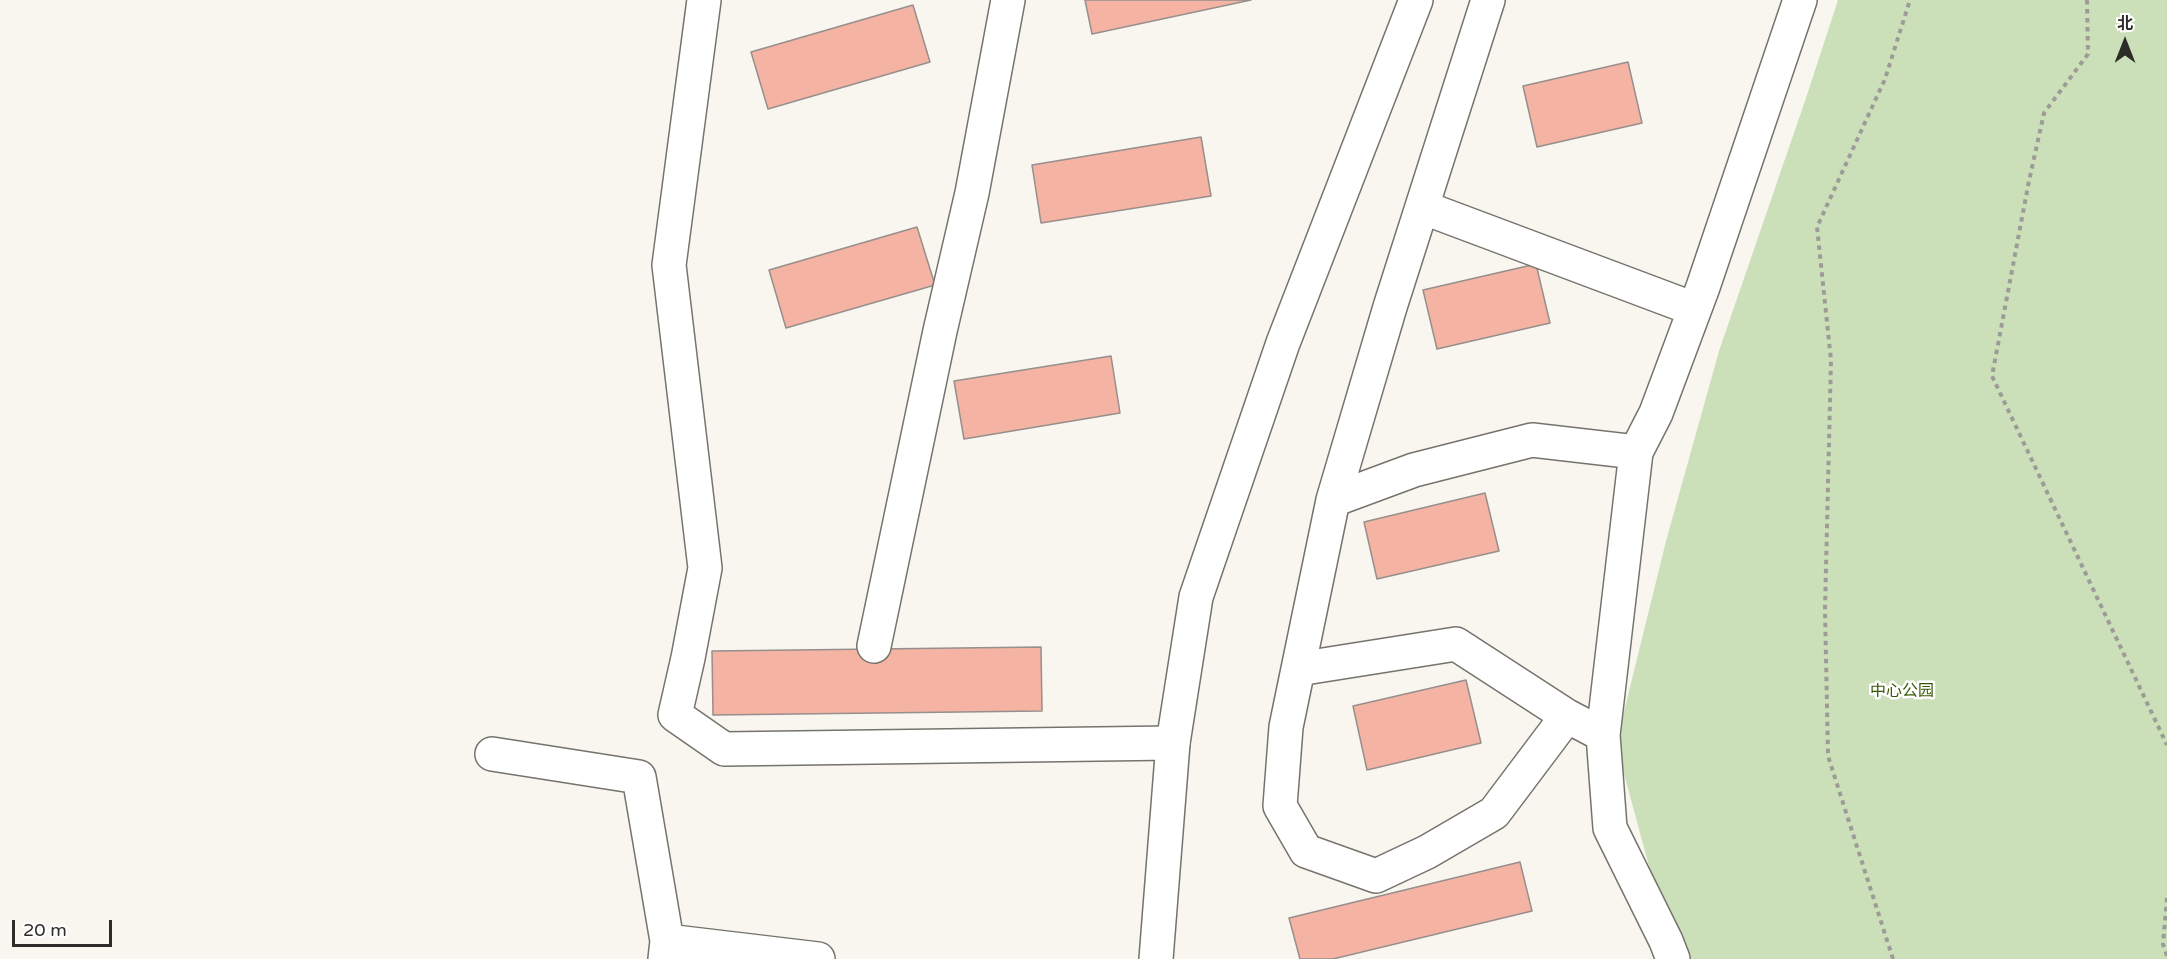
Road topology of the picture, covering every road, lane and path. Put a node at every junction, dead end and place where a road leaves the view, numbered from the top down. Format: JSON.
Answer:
{"nodes":[{"id":1,"x":704,"y":0,"type":"edge"},
{"id":2,"x":1008,"y":0,"type":"edge"},
{"id":3,"x":1416,"y":0,"type":"edge"},
{"id":4,"x":1488,"y":0,"type":"edge"},
{"id":5,"x":1800,"y":0,"type":"edge"},
{"id":6,"x":1910,"y":0,"type":"edge"},
{"id":7,"x":2087,"y":0,"type":"edge"},
{"id":8,"x":1422,"y":207,"type":"junction"},
{"id":9,"x":1694,"y":309,"type":"junction"},
{"id":10,"x":1636,"y":452,"type":"junction"},
{"id":11,"x":1333,"y":500,"type":"junction"},
{"id":12,"x":874,"y":646,"type":"dead end"},
{"id":13,"x":1298,"y":669,"type":"junction"},
{"id":14,"x":1567,"y":717,"type":"junction"},
{"id":15,"x":1603,"y":735,"type":"junction"},
{"id":16,"x":1173,"y":743,"type":"junction"},
{"id":17,"x":2167,"y":745,"type":"edge"},
{"id":18,"x":492,"y":754,"type":"dead end"},
{"id":19,"x":2167,"y":898,"type":"edge"},
{"id":20,"x":666,"y":950,"type":"edge"},
{"id":21,"x":2167,"y":956,"type":"edge"},
{"id":22,"x":818,"y":959,"type":"edge"},
{"id":23,"x":1156,"y":959,"type":"edge"},
{"id":24,"x":1673,"y":959,"type":"edge"},
{"id":25,"x":1893,"y":959,"type":"edge"}],
"edges":[{"from":1,"to":16,"type":"street"},
{"from":2,"to":12,"type":"street"},
{"from":3,"to":16,"type":"street"},
{"from":4,"to":8,"type":"street"},
{"from":5,"to":9,"type":"street"},
{"from":6,"to":25,"type":"path"},
{"from":7,"to":17,"type":"path"},
{"from":8,"to":9,"type":"street"},
{"from":8,"to":11,"type":"street"},
{"from":9,"to":10,"type":"street"},
{"from":10,"to":11,"type":"street"},
{"from":10,"to":15,"type":"street"},
{"from":11,"to":13,"type":"street"},
{"from":13,"to":14,"type":"street"},
{"from":13,"to":14,"type":"street"},
{"from":14,"to":15,"type":"street"},
{"from":15,"to":24,"type":"street"},
{"from":16,"to":23,"type":"street"},
{"from":18,"to":20,"type":"street"},
{"from":19,"to":21,"type":"path"},
{"from":20,"to":22,"type":"street"}]}
